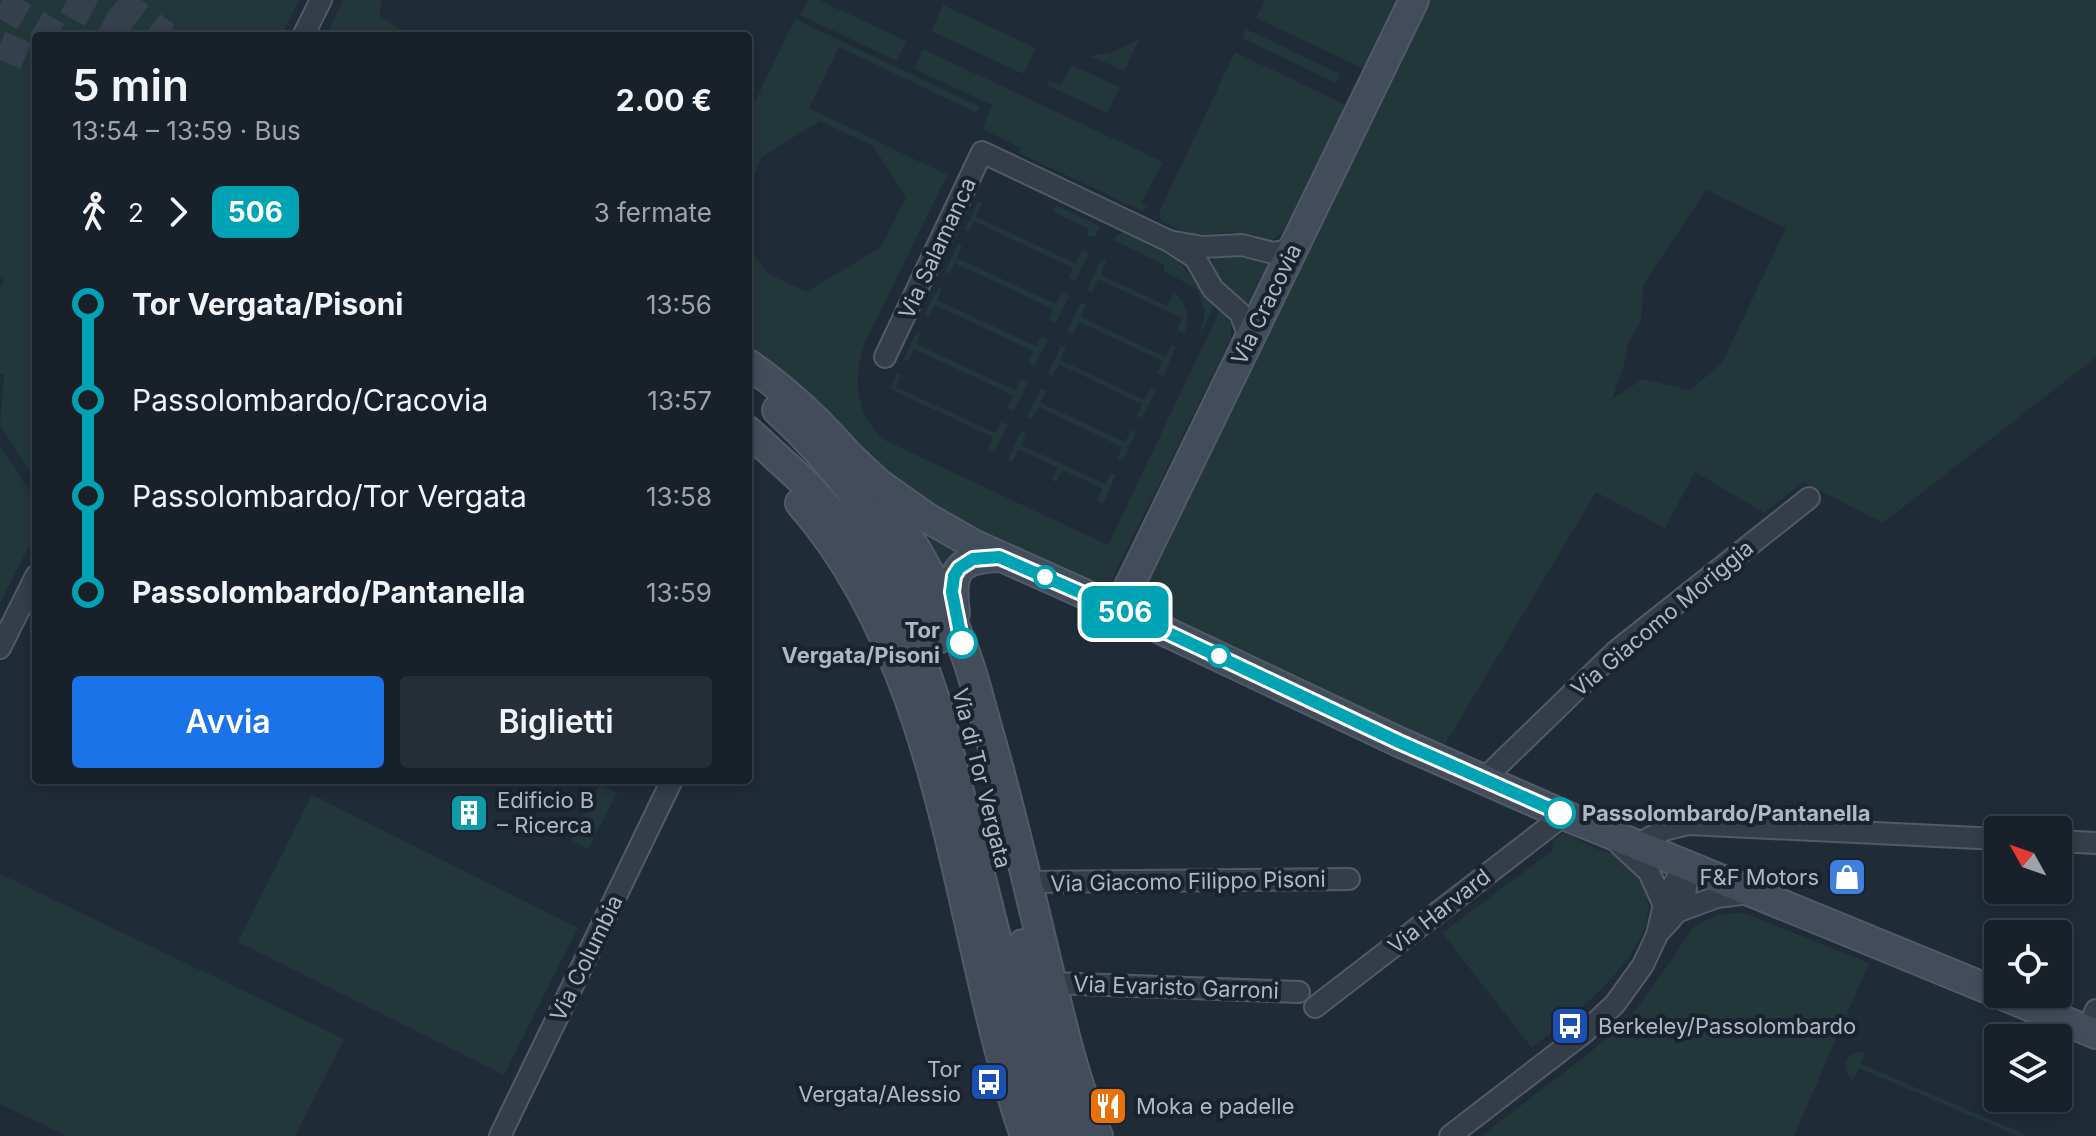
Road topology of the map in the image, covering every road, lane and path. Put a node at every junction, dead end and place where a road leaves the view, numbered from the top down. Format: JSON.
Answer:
{"nodes":[{"id":1,"x":321,"y":0,"type":"edge"},
{"id":2,"x":1414,"y":0,"type":"edge"},
{"id":3,"x":305,"y":32,"type":"edge"},
{"id":4,"x":1298,"y":240,"type":"junction"},
{"id":5,"x":1169,"y":241,"type":"junction"},
{"id":6,"x":1257,"y":251,"type":"junction"},
{"id":7,"x":1272,"y":292,"type":"junction"},
{"id":8,"x":1227,"y":302,"type":"junction"},
{"id":9,"x":1250,"y":339,"type":"junction"},
{"id":10,"x":885,"y":357,"type":"dead end"},
{"id":11,"x":752,"y":367,"type":"edge"},
{"id":12,"x":752,"y":390,"type":"edge"},
{"id":13,"x":752,"y":435,"type":"edge"},
{"id":14,"x":752,"y":450,"type":"edge"},
{"id":15,"x":847,"y":454,"type":"junction"},
{"id":16,"x":1809,"y":498,"type":"dead end"},
{"id":17,"x":999,"y":557,"type":"junction"},
{"id":18,"x":32,"y":584,"type":"edge"},
{"id":19,"x":1118,"y":609,"type":"junction"},
{"id":20,"x":958,"y":634,"type":"junction"},
{"id":21,"x":0,"y":648,"type":"edge"},
{"id":22,"x":1485,"y":778,"type":"junction"},
{"id":23,"x":670,"y":784,"type":"edge"},
{"id":24,"x":1564,"y":815,"type":"junction"},
{"id":25,"x":1603,"y":831,"type":"junction"},
{"id":26,"x":1984,"y":838,"type":"edge"},
{"id":27,"x":2072,"y":842,"type":"edge"},
{"id":28,"x":2096,"y":843,"type":"edge"},
{"id":29,"x":1638,"y":844,"type":"junction"},
{"id":30,"x":1686,"y":865,"type":"junction"},
{"id":31,"x":1349,"y":879,"type":"dead end"},
{"id":32,"x":1027,"y":882,"type":"junction"},
{"id":33,"x":1756,"y":893,"type":"junction"},
{"id":34,"x":1671,"y":907,"type":"junction"},
{"id":35,"x":1052,"y":983,"type":"junction"},
{"id":36,"x":1984,"y":988,"type":"edge"},
{"id":37,"x":1299,"y":992,"type":"dead end"},
{"id":38,"x":1315,"y":1007,"type":"dead end"},
{"id":39,"x":2041,"y":1008,"type":"edge"},
{"id":40,"x":2093,"y":1025,"type":"edge"},
{"id":41,"x":500,"y":1136,"type":"edge"},
{"id":42,"x":1025,"y":1136,"type":"edge"},
{"id":43,"x":1053,"y":1136,"type":"edge"},
{"id":44,"x":1076,"y":1136,"type":"edge"},
{"id":45,"x":1098,"y":1136,"type":"edge"},
{"id":46,"x":1450,"y":1136,"type":"edge"}],
"edges":[{"from":1,"to":3,"type":"street"},
{"from":2,"to":4,"type":"street","name":"Via Cracovia"},
{"from":4,"to":6,"type":"street","name":"Via Salamanca"},
{"from":4,"to":7,"type":"street","name":"Via Cracovia"},
{"from":5,"to":6,"type":"street","name":"Via Salamanca"},
{"from":5,"to":8,"type":"street","name":"Via Salamanca"},
{"from":5,"to":10,"type":"street","name":"Via Salamanca"},
{"from":6,"to":7,"type":"street"},
{"from":7,"to":8,"type":"street"},
{"from":7,"to":9,"type":"street","name":"Via Cracovia"},
{"from":8,"to":9,"type":"street","name":"Via Salamanca"},
{"from":9,"to":19,"type":"street","name":"Via Cracovia"},
{"from":11,"to":15,"type":"street"},
{"from":12,"to":44,"type":"street","name":"Via di Tor Vergata"},
{"from":13,"to":43,"type":"street","name":"Via di Tor Vergata"},
{"from":14,"to":42,"type":"street"},
{"from":15,"to":17,"type":"street"},
{"from":15,"to":20,"type":"street","name":"Via di Tor Vergata"},
{"from":16,"to":22,"type":"street","name":"Via Giacomo Moriggia"},
{"from":17,"to":19,"type":"street"},
{"from":17,"to":20,"type":"street"},
{"from":18,"to":21,"type":"street"},
{"from":19,"to":22,"type":"street"},
{"from":20,"to":32,"type":"street","name":"Via di Tor Vergata"},
{"from":22,"to":24,"type":"street"},
{"from":23,"to":41,"type":"street","name":"Via Columbia"},
{"from":24,"to":25,"type":"street"},
{"from":24,"to":38,"type":"street","name":"Via Harvard"},
{"from":25,"to":29,"type":"street"},
{"from":25,"to":34,"type":"street"},
{"from":26,"to":29,"type":"street"},
{"from":27,"to":28,"type":"street"},
{"from":29,"to":30,"type":"street"},
{"from":30,"to":33,"type":"street"},
{"from":30,"to":34,"type":"street"},
{"from":31,"to":32,"type":"street","name":"Via Giacomo Filippo Pisoni"},
{"from":32,"to":35,"type":"street","name":"Via di Tor Vergata"},
{"from":33,"to":34,"type":"street"},
{"from":33,"to":36,"type":"street"},
{"from":34,"to":46,"type":"street"},
{"from":35,"to":37,"type":"street","name":"Via Evaristo Garroni"},
{"from":35,"to":45,"type":"street","name":"Via di Tor Vergata"},
{"from":39,"to":40,"type":"street"}]}
